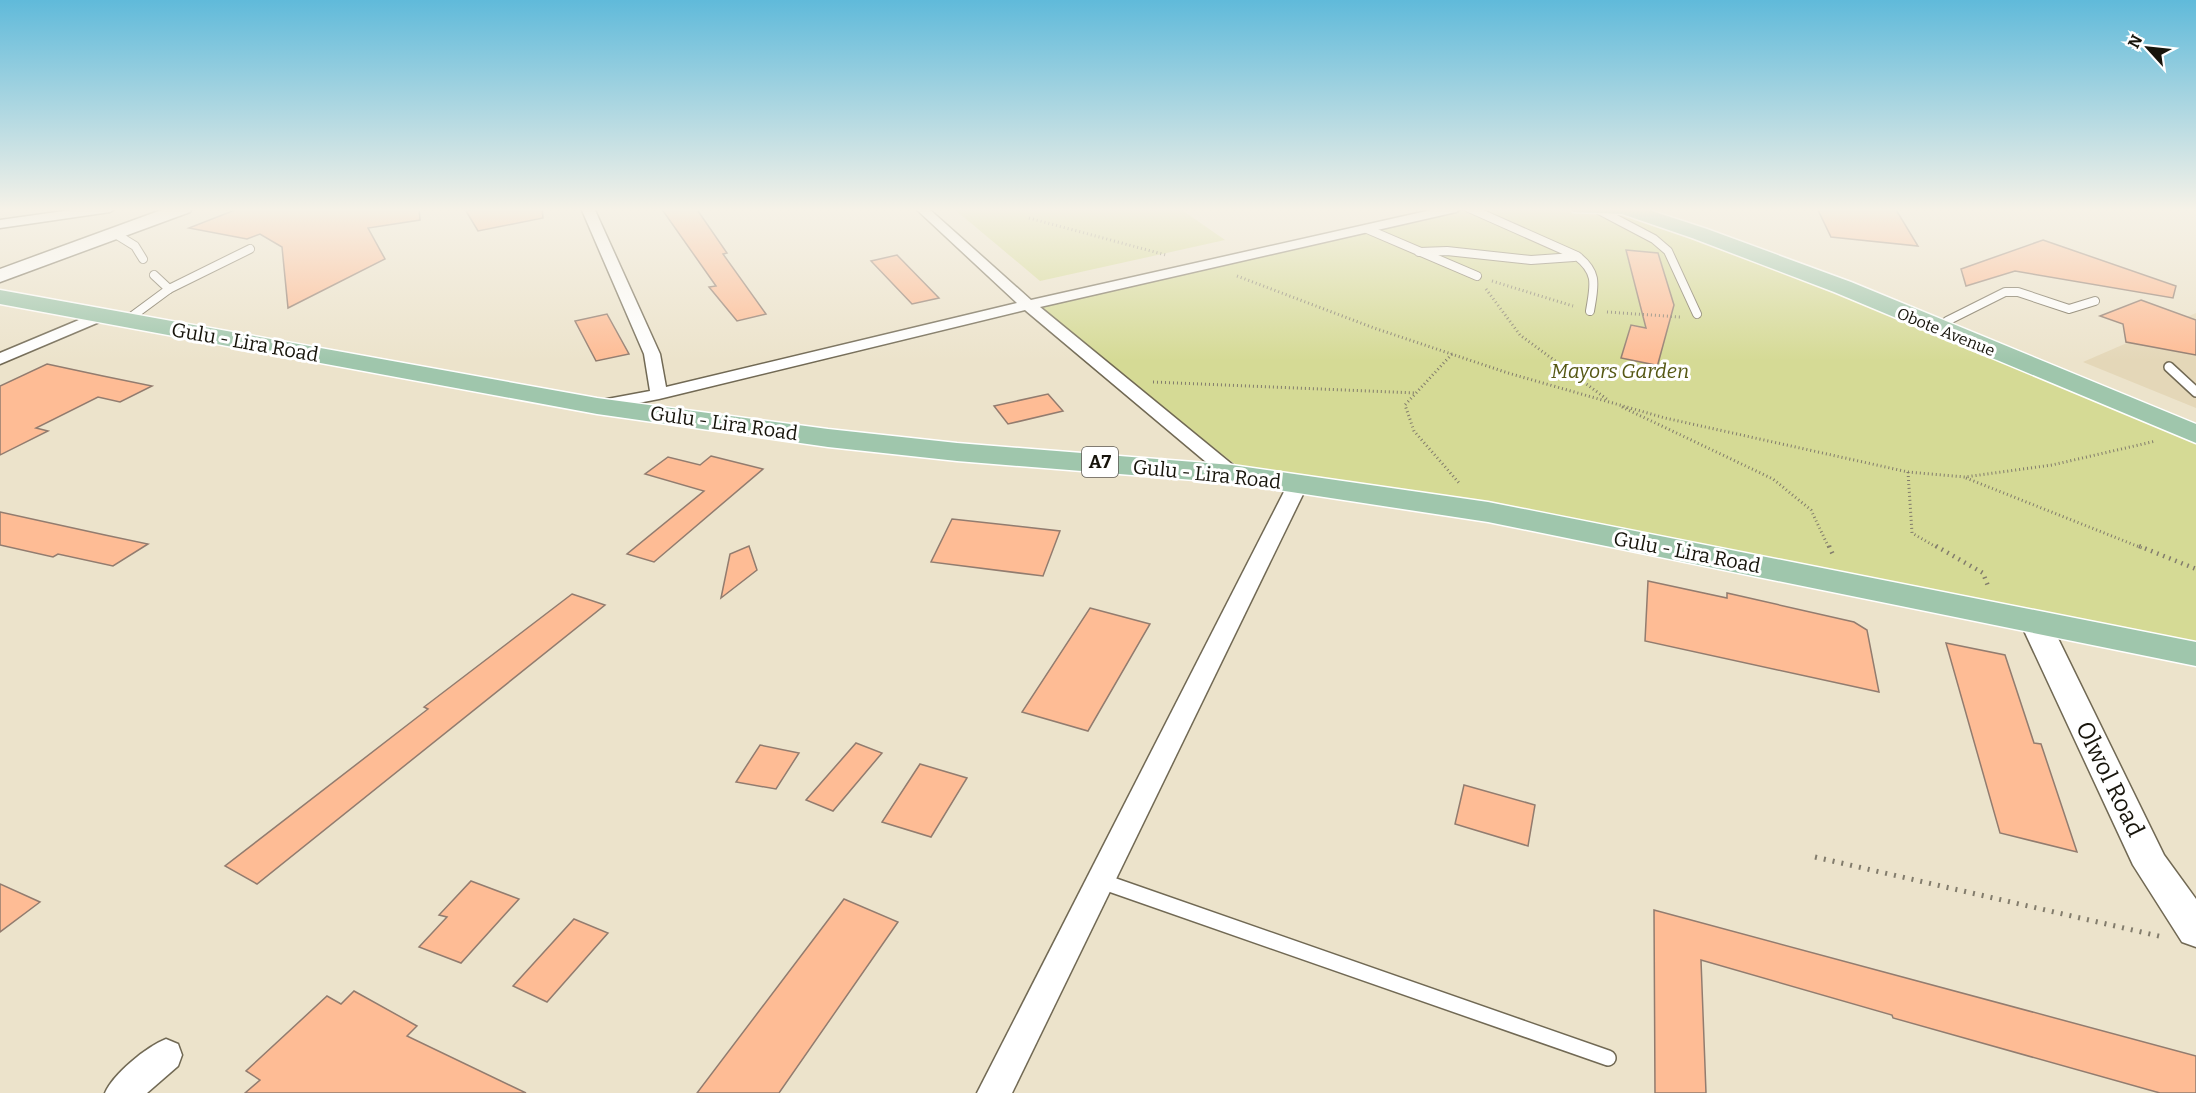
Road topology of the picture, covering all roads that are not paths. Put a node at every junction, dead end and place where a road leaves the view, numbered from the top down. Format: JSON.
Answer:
{"nodes":[{"id":1,"x":45,"y":259,"type":"edge"},
{"id":2,"x":230,"y":259,"type":"edge"},
{"id":3,"x":610,"y":259,"type":"edge"},
{"id":4,"x":977,"y":259,"type":"edge"},
{"id":5,"x":1234,"y":259,"type":"edge"},
{"id":6,"x":1436,"y":259,"type":"edge"},
{"id":7,"x":1522,"y":259,"type":"edge"},
{"id":8,"x":1542,"y":259,"type":"edge"},
{"id":9,"x":1580,"y":259,"type":"edge"},
{"id":10,"x":1672,"y":259,"type":"edge"},
{"id":11,"x":1776,"y":259,"type":"edge"},
{"id":12,"x":1783,"y":259,"type":"edge"},
{"id":13,"x":154,"y":275,"type":"dead end"},
{"id":14,"x":0,"y":276,"type":"edge"},
{"id":15,"x":1476,"y":276,"type":"road end"},
{"id":16,"x":169,"y":289,"type":"junction"},
{"id":17,"x":0,"y":297,"type":"edge"},
{"id":18,"x":2095,"y":301,"type":"dead end"},
{"id":19,"x":1028,"y":305,"type":"junction"},
{"id":20,"x":1590,"y":310,"type":"dead end"},
{"id":21,"x":1697,"y":314,"type":"dead end"},
{"id":22,"x":113,"y":319,"type":"junction"},
{"id":23,"x":1947,"y":321,"type":"junction"},
{"id":24,"x":0,"y":359,"type":"edge"},
{"id":25,"x":2169,"y":367,"type":"dead end"},
{"id":26,"x":2196,"y":392,"type":"edge"},
{"id":27,"x":659,"y":394,"type":"junction"},
{"id":28,"x":597,"y":406,"type":"junction"},
{"id":29,"x":2195,"y":430,"type":"edge"},
{"id":30,"x":1232,"y":474,"type":"junction"},
{"id":31,"x":1298,"y":484,"type":"junction"},
{"id":32,"x":2035,"y":622,"type":"junction"},
{"id":33,"x":2196,"y":654,"type":"edge"},
{"id":34,"x":1100,"y":881,"type":"junction"},
{"id":35,"x":2184,"y":934,"type":"edge"},
{"id":36,"x":166,"y":1055,"type":"dead end"},
{"id":37,"x":1608,"y":1058,"type":"dead end"},
{"id":38,"x":122,"y":1093,"type":"edge"},
{"id":39,"x":994,"y":1093,"type":"edge"}],
"edges":[{"from":1,"to":14,"type":"main road"},
{"from":2,"to":16,"type":"lane"},
{"from":3,"to":27,"type":"street"},
{"from":4,"to":19,"type":"street"},
{"from":5,"to":19,"type":"street"},
{"from":6,"to":15,"type":"lane"},
{"from":7,"to":8,"type":"lane"},
{"from":9,"to":20,"type":"lane"},
{"from":10,"to":21,"type":"lane"},
{"from":11,"to":29,"type":"main road","name":"Obote Avenue"},
{"from":12,"to":23,"type":"main road","name":"Obote Avenue"},
{"from":13,"to":16,"type":"lane"},
{"from":16,"to":22,"type":"lane"},
{"from":17,"to":22,"type":"main road","name":"Gulu - Lira Road","number":"A7"},
{"from":18,"to":23,"type":"lane"},
{"from":19,"to":27,"type":"street"},
{"from":19,"to":30,"type":"street"},
{"from":22,"to":24,"type":"street"},
{"from":22,"to":28,"type":"main road","name":"Gulu - Lira Road","number":"A7"},
{"from":23,"to":29,"type":"main road","name":"Obote Avenue"},
{"from":25,"to":26,"type":"lane"},
{"from":27,"to":28,"type":"street"},
{"from":28,"to":30,"type":"main road","name":"Gulu - Lira Road","number":"A7"},
{"from":30,"to":31,"type":"main road","name":"Gulu - Lira Road","number":"A7"},
{"from":31,"to":32,"type":"main road","name":"Gulu - Lira Road","number":"A7"},
{"from":31,"to":34,"type":"street"},
{"from":32,"to":33,"type":"main road","name":"Gulu - Lira Road","number":"A7"},
{"from":32,"to":35,"type":"street","name":"Olwol Road"},
{"from":34,"to":37,"type":"lane"},
{"from":34,"to":39,"type":"street"},
{"from":36,"to":38,"type":"street"}]}
